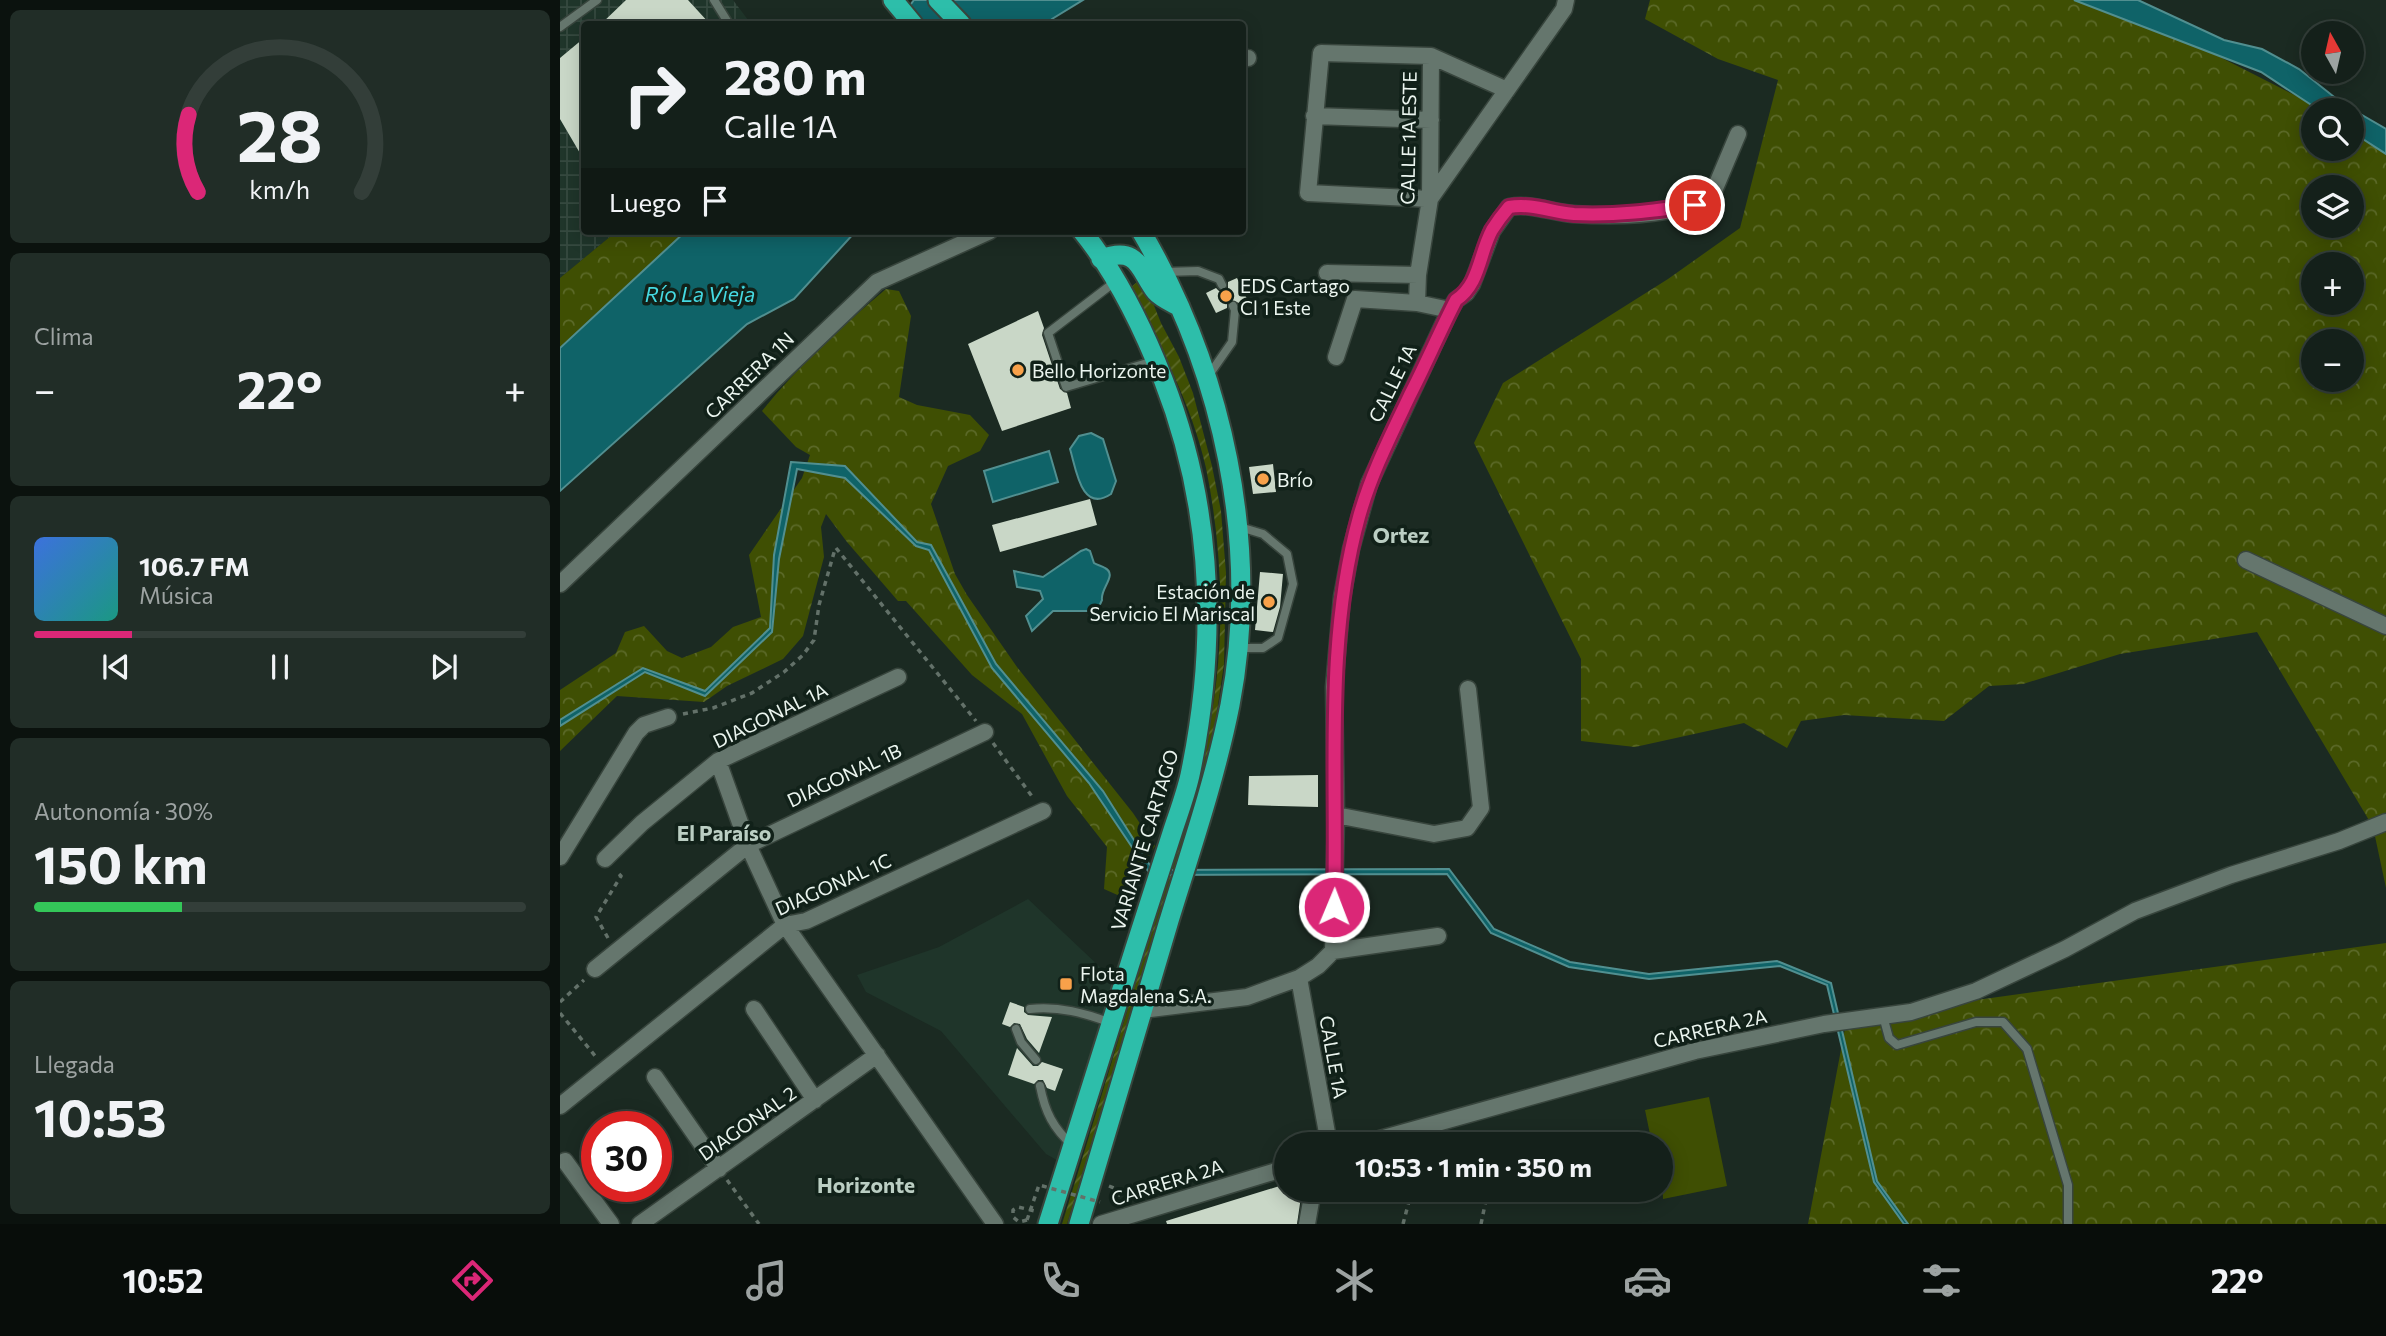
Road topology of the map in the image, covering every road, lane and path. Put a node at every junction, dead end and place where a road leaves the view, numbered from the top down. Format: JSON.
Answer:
{"nodes":[{"id":1,"x":597,"y":0,"type":"edge"},
{"id":2,"x":714,"y":0,"type":"edge"},
{"id":3,"x":893,"y":0,"type":"edge"},
{"id":4,"x":938,"y":0,"type":"edge"},
{"id":5,"x":1566,"y":0,"type":"edge"},
{"id":6,"x":727,"y":21,"type":"edge"},
{"id":7,"x":910,"y":21,"type":"edge"},
{"id":8,"x":958,"y":21,"type":"edge"},
{"id":9,"x":560,"y":27,"type":"edge"},
{"id":10,"x":1431,"y":56,"type":"junction"},
{"id":11,"x":1507,"y":90,"type":"junction"},
{"id":12,"x":1314,"y":116,"type":"junction"},
{"id":13,"x":1431,"y":120,"type":"junction"},
{"id":14,"x":1738,"y":134,"type":"dead end"},
{"id":15,"x":1430,"y":199,"type":"junction"},
{"id":16,"x":981,"y":235,"type":"edge"},
{"id":17,"x":1085,"y":235,"type":"edge"},
{"id":18,"x":1142,"y":235,"type":"edge"},
{"id":19,"x":1101,"y":259,"type":"junction"},
{"id":20,"x":1164,"y":272,"type":"junction"},
{"id":21,"x":1326,"y":273,"type":"dead end"},
{"id":22,"x":1418,"y":275,"type":"junction"},
{"id":23,"x":1116,"y":281,"type":"junction"},
{"id":24,"x":1222,"y":285,"type":"dead end"},
{"id":25,"x":1417,"y":303,"type":"junction"},
{"id":26,"x":1233,"y":306,"type":"dead end"},
{"id":27,"x":1180,"y":307,"type":"junction"},
{"id":28,"x":1450,"y":310,"type":"junction"},
{"id":29,"x":1336,"y":356,"type":"dead end"},
{"id":30,"x":1156,"y":360,"type":"junction"},
{"id":31,"x":1207,"y":378,"type":"junction"},
{"id":32,"x":1237,"y":527,"type":"junction"},
{"id":33,"x":2246,"y":560,"type":"dead end"},
{"id":34,"x":560,"y":584,"type":"edge"},
{"id":35,"x":2386,"y":626,"type":"edge"},
{"id":36,"x":1237,"y":648,"type":"junction"},
{"id":37,"x":898,"y":677,"type":"dead end"},
{"id":38,"x":1468,"y":689,"type":"dead end"},
{"id":39,"x":668,"y":717,"type":"joint"},
{"id":40,"x":985,"y":732,"type":"junction"},
{"id":41,"x":718,"y":761,"type":"junction"},
{"id":42,"x":1044,"y":811,"type":"joint"},
{"id":43,"x":1336,"y":815,"type":"junction"},
{"id":44,"x":2386,"y":822,"type":"edge"},
{"id":45,"x":748,"y":845,"type":"junction"},
{"id":46,"x":560,"y":857,"type":"edge"},
{"id":47,"x":605,"y":859,"type":"joint"},
{"id":48,"x":785,"y":925,"type":"junction"},
{"id":49,"x":1438,"y":936,"type":"dead end"},
{"id":50,"x":1333,"y":951,"type":"junction"},
{"id":51,"x":617,"y":953,"type":"junction"},
{"id":52,"x":596,"y":969,"type":"joint"},
{"id":53,"x":1299,"y":978,"type":"junction"},
{"id":54,"x":560,"y":1002,"type":"edge"},
{"id":55,"x":754,"y":1009,"type":"dead end"},
{"id":56,"x":1030,"y":1009,"type":"dead end"},
{"id":57,"x":1142,"y":1010,"type":"junction"},
{"id":58,"x":560,"y":1013,"type":"edge"},
{"id":59,"x":1875,"y":1017,"type":"junction"},
{"id":60,"x":1111,"y":1023,"type":"junction"},
{"id":61,"x":1016,"y":1029,"type":"dead end"},
{"id":62,"x":877,"y":1055,"type":"junction"},
{"id":63,"x":1036,"y":1060,"type":"dead end"},
{"id":64,"x":606,"y":1068,"type":"junction"},
{"id":65,"x":655,"y":1077,"type":"dead end"},
{"id":66,"x":1040,"y":1086,"type":"dead end"},
{"id":67,"x":815,"y":1100,"type":"junction"},
{"id":68,"x":560,"y":1106,"type":"edge"},
{"id":69,"x":1327,"y":1132,"type":"edge"},
{"id":70,"x":1405,"y":1132,"type":"edge"},
{"id":71,"x":1074,"y":1146,"type":"junction"},
{"id":72,"x":565,"y":1161,"type":"dead end"},
{"id":73,"x":719,"y":1169,"type":"junction"},
{"id":74,"x":1274,"y":1172,"type":"edge"},
{"id":75,"x":1100,"y":1202,"type":"dead end"},
{"id":76,"x":1311,"y":1202,"type":"edge"},
{"id":77,"x":1409,"y":1202,"type":"edge"},
{"id":78,"x":1486,"y":1202,"type":"edge"},
{"id":79,"x":1049,"y":1220,"type":"edge"},
{"id":80,"x":611,"y":1224,"type":"edge"},
{"id":81,"x":640,"y":1224,"type":"edge"},
{"id":82,"x":759,"y":1224,"type":"edge"},
{"id":83,"x":994,"y":1224,"type":"edge"},
{"id":84,"x":1079,"y":1224,"type":"edge"},
{"id":85,"x":1101,"y":1224,"type":"edge"},
{"id":86,"x":1307,"y":1224,"type":"edge"},
{"id":87,"x":1403,"y":1224,"type":"edge"},
{"id":88,"x":1481,"y":1224,"type":"edge"},
{"id":89,"x":2068,"y":1224,"type":"edge"}],
"edges":[{"from":1,"to":9,"type":"lane"},
{"from":2,"to":6,"type":"lane"},
{"from":3,"to":7,"type":"highway"},
{"from":4,"to":8,"type":"highway"},
{"from":5,"to":11,"type":"street"},
{"from":10,"to":11,"type":"street"},
{"from":10,"to":12,"type":"street"},
{"from":10,"to":13,"type":"street","name":"CALLE 1A ESTE"},
{"from":11,"to":15,"type":"street"},
{"from":12,"to":13,"type":"street"},
{"from":12,"to":15,"type":"street"},
{"from":13,"to":15,"type":"street","name":"CALLE 1A ESTE"},
{"from":14,"to":28,"type":"street","name":"CALLE 1A"},
{"from":15,"to":22,"type":"street","name":"CALLE 1A ESTE"},
{"from":16,"to":34,"type":"street","name":"CARRERA 1N"},
{"from":17,"to":19,"type":"highway","name":"VARIANTE CARTAGO"},
{"from":18,"to":20,"type":"highway"},
{"from":19,"to":23,"type":"highway","name":"VARIANTE CARTAGO"},
{"from":19,"to":27,"type":"highway"},
{"from":20,"to":24,"type":"lane"},
{"from":20,"to":27,"type":"highway"},
{"from":21,"to":22,"type":"street"},
{"from":22,"to":25,"type":"street","name":"CALLE 1A ESTE"},
{"from":23,"to":30,"type":"highway","name":"VARIANTE CARTAGO"},
{"from":23,"to":30,"type":"lane"},
{"from":25,"to":28,"type":"street"},
{"from":25,"to":29,"type":"street"},
{"from":26,"to":31,"type":"lane"},
{"from":27,"to":31,"type":"highway"},
{"from":28,"to":43,"type":"street","name":"CALLE 1A"},
{"from":30,"to":60,"type":"highway","name":"VARIANTE CARTAGO"},
{"from":31,"to":32,"type":"highway"},
{"from":32,"to":36,"type":"highway"},
{"from":32,"to":36,"type":"lane"},
{"from":33,"to":35,"type":"street"},
{"from":36,"to":57,"type":"highway"},
{"from":37,"to":41,"type":"street","name":"DIAGONAL 1A"},
{"from":38,"to":43,"type":"street"},
{"from":39,"to":40,"type":"path"},
{"from":39,"to":46,"type":"street"},
{"from":40,"to":42,"type":"path"},
{"from":40,"to":45,"type":"street","name":"DIAGONAL 1B"},
{"from":41,"to":45,"type":"street"},
{"from":41,"to":47,"type":"street","name":"DIAGONAL 1A"},
{"from":42,"to":48,"type":"street","name":"DIAGONAL 1C"},
{"from":43,"to":50,"type":"street","name":"CALLE 1A"},
{"from":44,"to":59,"type":"street","name":"CARRERA 2A"},
{"from":45,"to":48,"type":"street"},
{"from":45,"to":51,"type":"street","name":"DIAGONAL 1B"},
{"from":47,"to":51,"type":"path"},
{"from":48,"to":62,"type":"street"},
{"from":48,"to":64,"type":"street","name":"DIAGONAL 1C"},
{"from":49,"to":50,"type":"street"},
{"from":50,"to":53,"type":"street"},
{"from":51,"to":52,"type":"street","name":"DIAGONAL 1B"},
{"from":52,"to":54,"type":"path"},
{"from":53,"to":57,"type":"street"},
{"from":53,"to":69,"type":"street","name":"CALLE 1A"},
{"from":55,"to":67,"type":"street"},
{"from":56,"to":60,"type":"lane"},
{"from":57,"to":84,"type":"highway"},
{"from":58,"to":64,"type":"path"},
{"from":59,"to":70,"type":"street","name":"CARRERA 2A"},
{"from":59,"to":89,"type":"lane"},
{"from":60,"to":71,"type":"highway","name":"VARIANTE CARTAGO"},
{"from":61,"to":63,"type":"lane"},
{"from":62,"to":67,"type":"street","name":"DIAGONAL 2"},
{"from":62,"to":83,"type":"street"},
{"from":64,"to":68,"type":"street","name":"DIAGONAL 1C"},
{"from":65,"to":73,"type":"street"},
{"from":66,"to":71,"type":"lane"},
{"from":67,"to":73,"type":"street","name":"DIAGONAL 2"},
{"from":71,"to":79,"type":"highway","name":"VARIANTE CARTAGO"},
{"from":72,"to":80,"type":"street"},
{"from":73,"to":81,"type":"street","name":"DIAGONAL 2"},
{"from":73,"to":82,"type":"path"},
{"from":74,"to":85,"type":"street","name":"CARRERA 2A"},
{"from":75,"to":79,"type":"path","bridge":true},
{"from":76,"to":86,"type":"street"},
{"from":77,"to":87,"type":"path"},
{"from":78,"to":88,"type":"path"}]}
